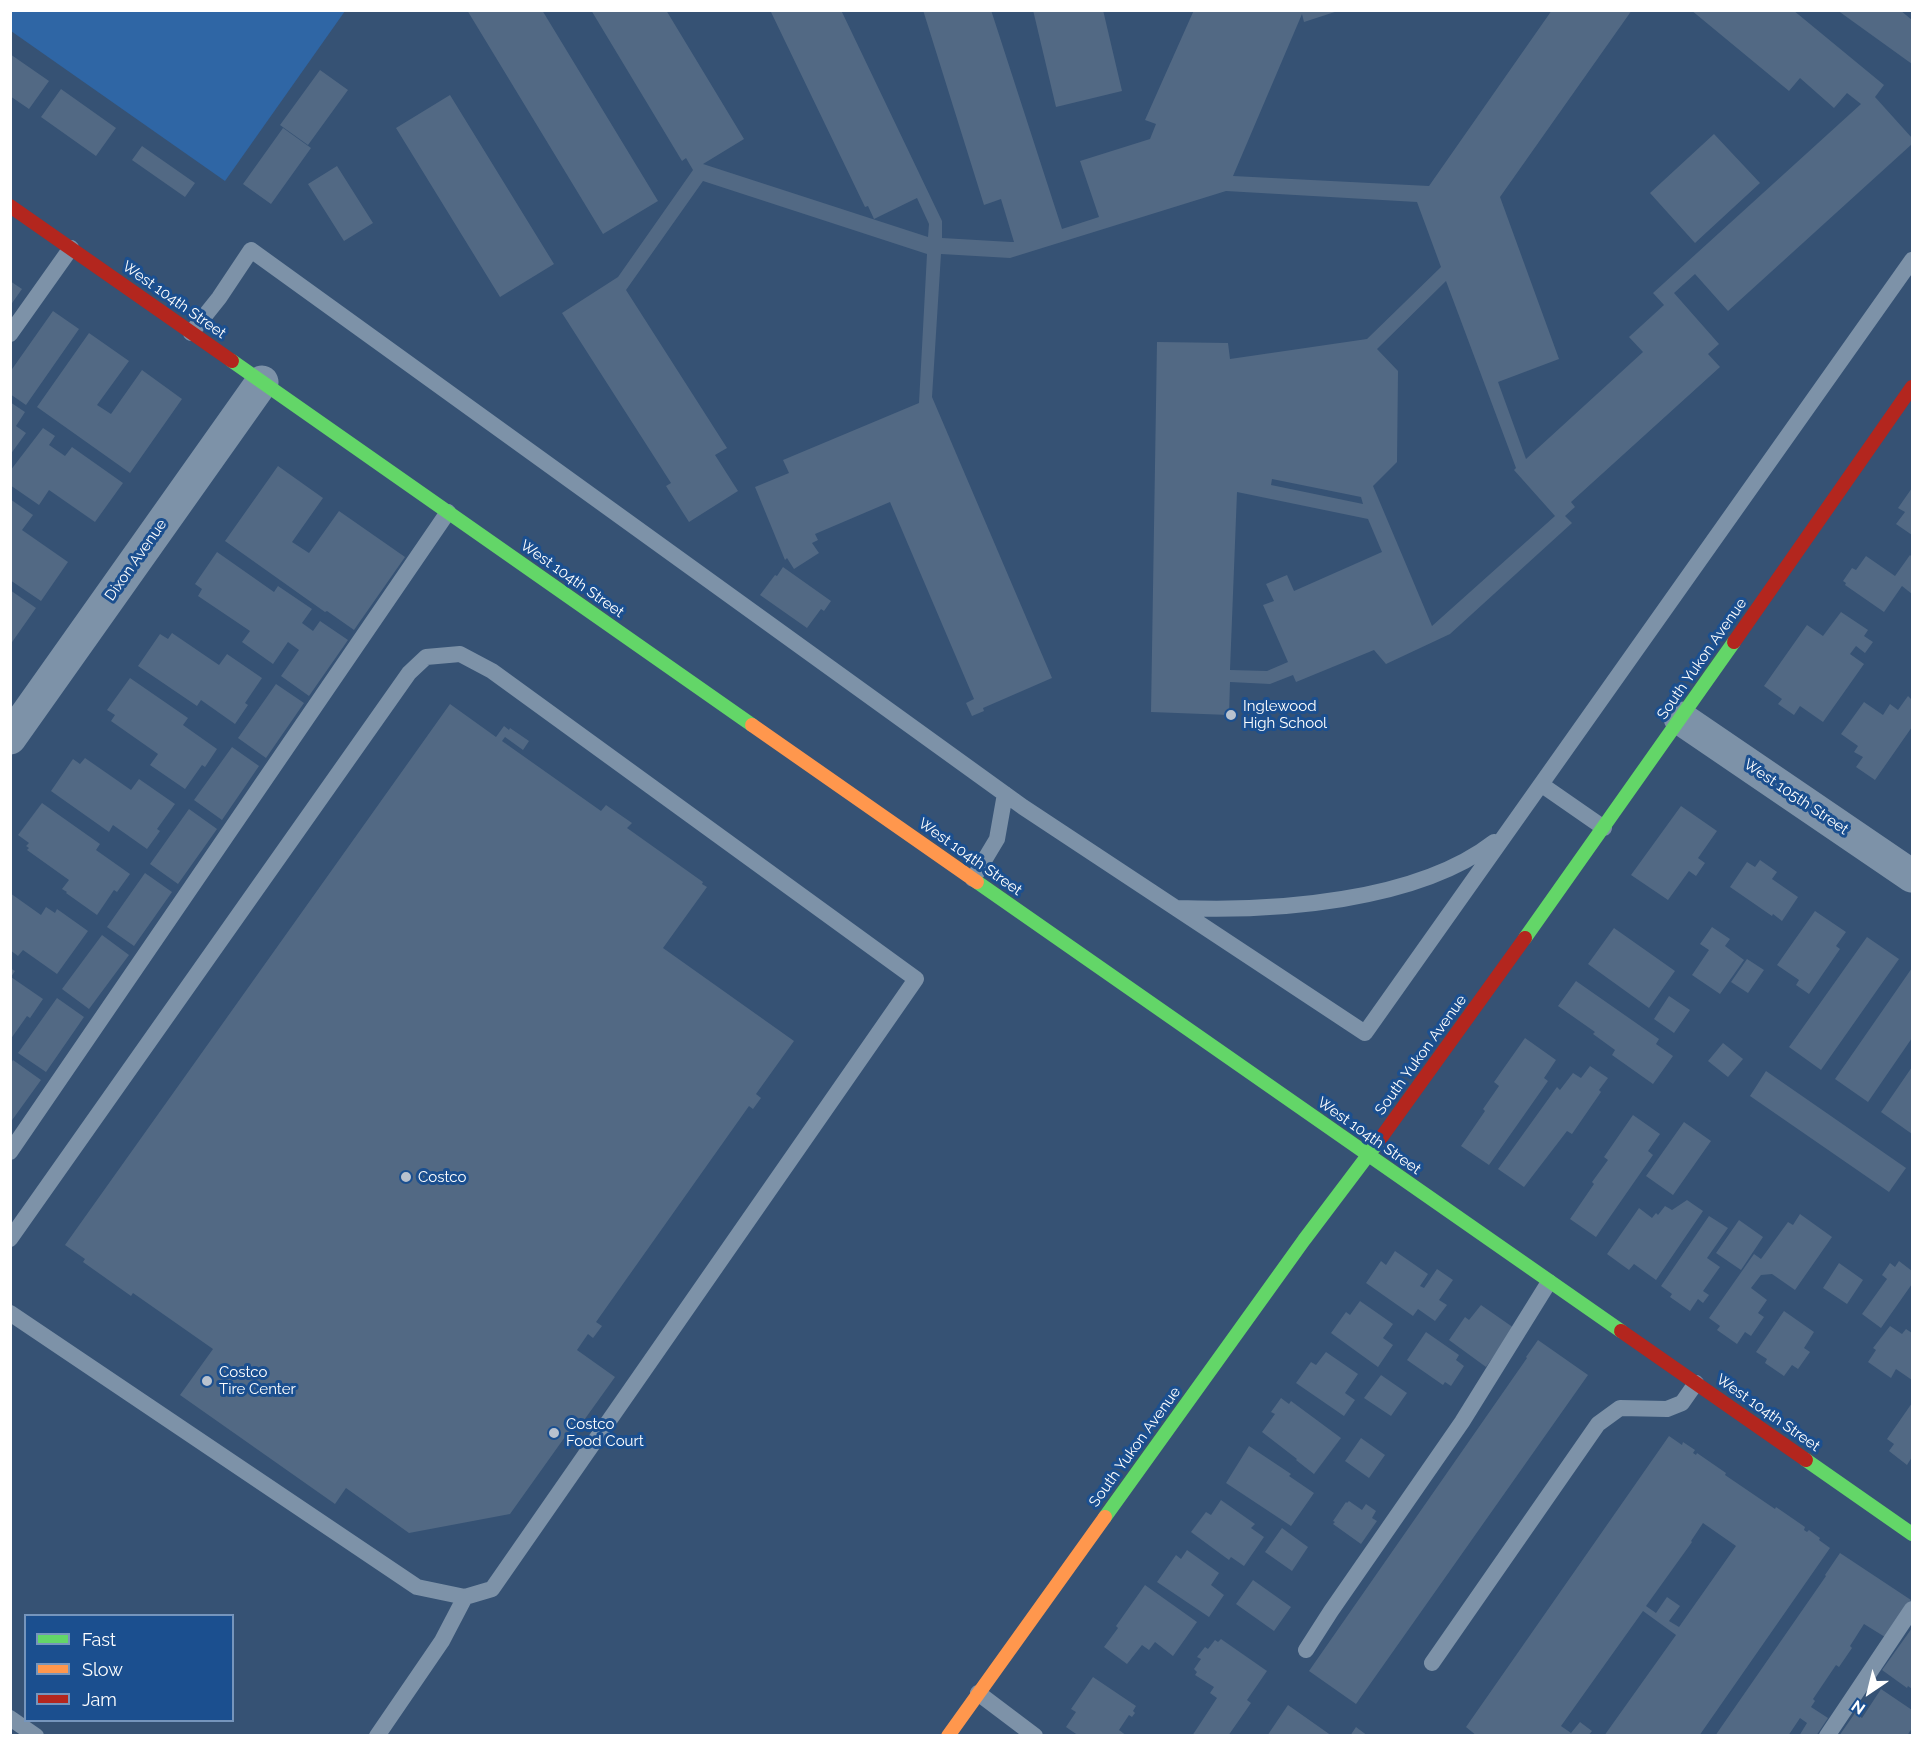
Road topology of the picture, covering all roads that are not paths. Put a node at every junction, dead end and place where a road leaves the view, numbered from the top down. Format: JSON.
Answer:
{"nodes":[{"id":1,"x":10,"y":206,"type":"edge"},
{"id":2,"x":71,"y":248,"type":"junction"},
{"id":3,"x":1912,"y":260,"type":"edge"},
{"id":4,"x":191,"y":333,"type":"junction"},
{"id":5,"x":10,"y":334,"type":"edge"},
{"id":6,"x":262,"y":382,"type":"junction"},
{"id":7,"x":1912,"y":387,"type":"edge"},
{"id":8,"x":448,"y":512,"type":"junction"},
{"id":9,"x":1680,"y":718,"type":"junction"},
{"id":10,"x":10,"y":738,"type":"edge"},
{"id":11,"x":1542,"y":785,"type":"junction"},
{"id":12,"x":1005,"y":794,"type":"junction"},
{"id":13,"x":1604,"y":828,"type":"junction"},
{"id":14,"x":1506,"y":832,"type":"junction"},
{"id":15,"x":1912,"y":876,"type":"edge"},
{"id":16,"x":973,"y":879,"type":"junction"},
{"id":17,"x":1176,"y":908,"type":"junction"},
{"id":18,"x":10,"y":1152,"type":"edge"},
{"id":19,"x":1368,"y":1156,"type":"junction"},
{"id":20,"x":10,"y":1239,"type":"edge"},
{"id":21,"x":1549,"y":1282,"type":"junction"},
{"id":22,"x":10,"y":1313,"type":"edge"},
{"id":23,"x":1696,"y":1383,"type":"junction"},
{"id":24,"x":1912,"y":1534,"type":"edge"},
{"id":25,"x":465,"y":1597,"type":"junction"},
{"id":26,"x":1912,"y":1609,"type":"edge"},
{"id":27,"x":1306,"y":1650,"type":"dead end"},
{"id":28,"x":1432,"y":1663,"type":"dead end"},
{"id":29,"x":978,"y":1693,"type":"junction"},
{"id":30,"x":10,"y":1718,"type":"edge"},
{"id":31,"x":36,"y":1736,"type":"edge"},
{"id":32,"x":377,"y":1736,"type":"edge"},
{"id":33,"x":948,"y":1736,"type":"edge"},
{"id":34,"x":1035,"y":1736,"type":"edge"},
{"id":35,"x":1827,"y":1736,"type":"edge"}],
"edges":[{"from":1,"to":2,"type":"street","name":"West 104th Street"},
{"from":2,"to":4,"type":"street","name":"West 104th Street"},
{"from":2,"to":5,"type":"lane"},
{"from":3,"to":11,"type":"lane"},
{"from":4,"to":6,"type":"street","name":"West 104th Street"},
{"from":4,"to":12,"type":"lane"},
{"from":6,"to":8,"type":"street","name":"West 104th Street"},
{"from":6,"to":10,"type":"street","name":"Dixon Avenue"},
{"from":7,"to":9,"type":"street","name":"South Yukon Avenue"},
{"from":8,"to":16,"type":"street","name":"West 104th Street"},
{"from":8,"to":18,"type":"lane"},
{"from":9,"to":13,"type":"street","name":"South Yukon Avenue"},
{"from":9,"to":15,"type":"street","name":"West 105th Street"},
{"from":11,"to":13,"type":"lane"},
{"from":11,"to":14,"type":"lane"},
{"from":12,"to":16,"type":"lane"},
{"from":12,"to":17,"type":"lane"},
{"from":13,"to":19,"type":"street","name":"South Yukon Avenue"},
{"from":14,"to":17,"type":"lane"},
{"from":14,"to":17,"type":"lane"},
{"from":16,"to":19,"type":"street","name":"West 104th Street"},
{"from":19,"to":21,"type":"street","name":"West 104th Street"},
{"from":19,"to":29,"type":"street","name":"South Yukon Avenue"},
{"from":20,"to":25,"type":"lane"},
{"from":21,"to":23,"type":"street","name":"West 104th Street"},
{"from":21,"to":27,"type":"lane"},
{"from":22,"to":25,"type":"lane"},
{"from":23,"to":24,"type":"street","name":"West 104th Street"},
{"from":23,"to":28,"type":"lane"},
{"from":25,"to":32,"type":"lane"},
{"from":26,"to":35,"type":"lane"},
{"from":29,"to":33,"type":"street","name":"South Yukon Avenue"},
{"from":29,"to":34,"type":"lane"},
{"from":30,"to":31,"type":"lane"}]}
